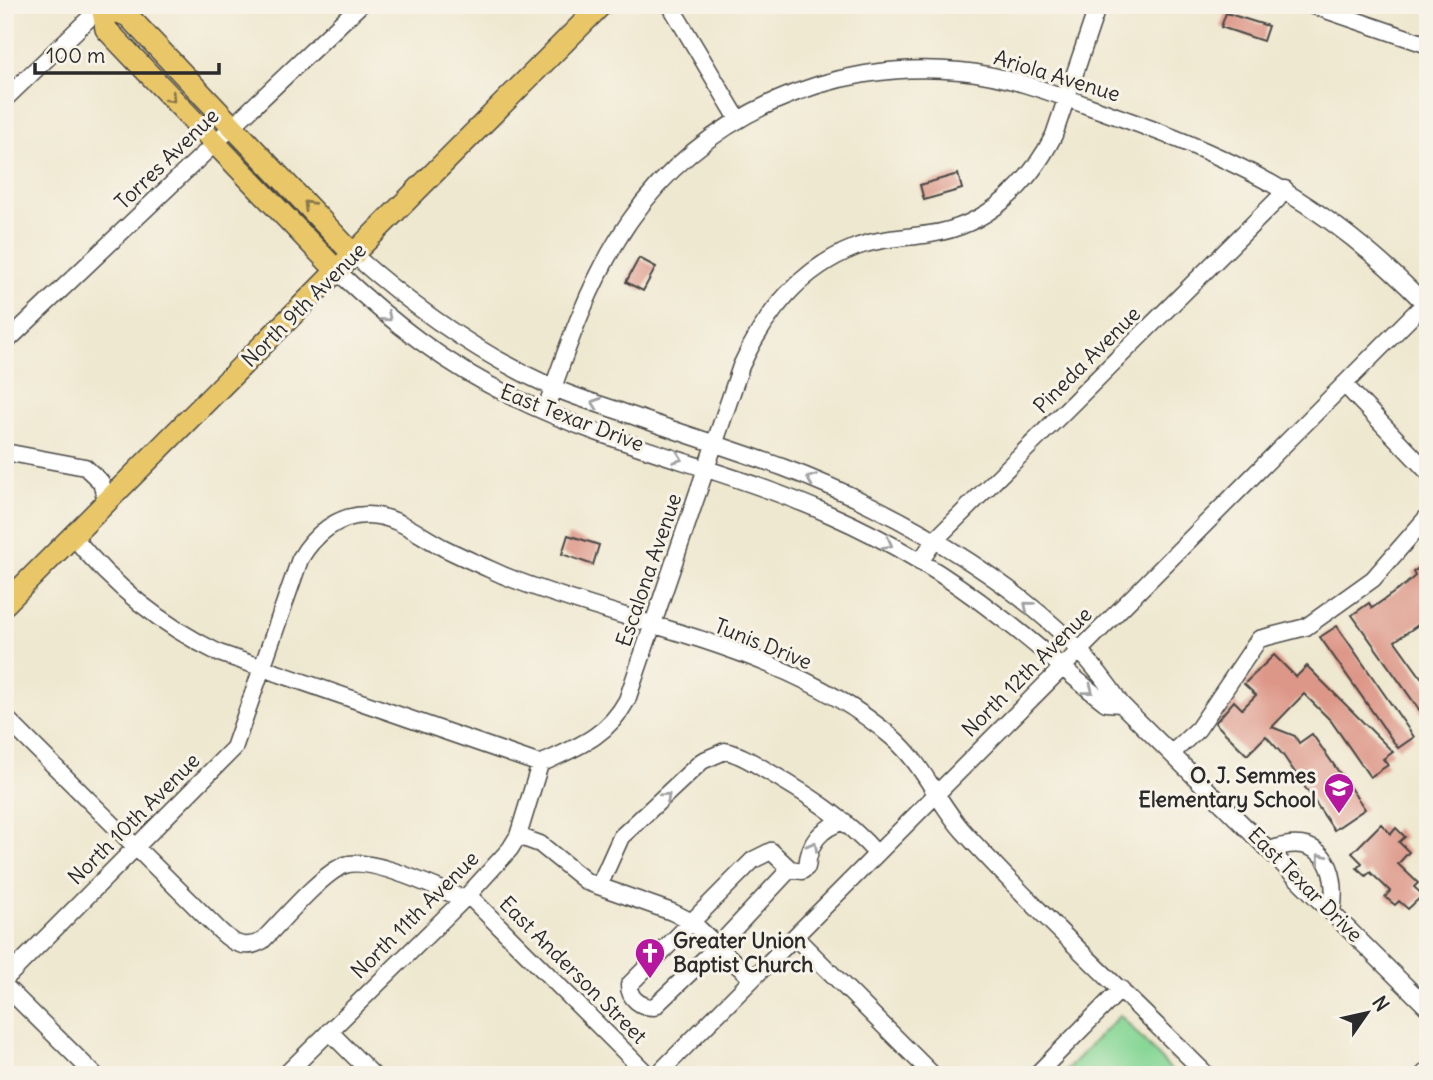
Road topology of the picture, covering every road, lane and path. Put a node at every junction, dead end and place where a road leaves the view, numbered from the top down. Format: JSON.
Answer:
{"nodes":[{"id":1,"x":360,"y":5,"type":"edge"},
{"id":2,"x":601,"y":5,"type":"edge"},
{"id":3,"x":670,"y":5,"type":"edge"},
{"id":4,"x":1098,"y":5,"type":"edge"},
{"id":5,"x":1311,"y":5,"type":"edge"},
{"id":6,"x":102,"y":6,"type":"edge"},
{"id":7,"x":1428,"y":46,"type":"edge"},
{"id":8,"x":5,"y":99,"type":"edge"},
{"id":9,"x":1067,"y":99,"type":"junction"},
{"id":10,"x":738,"y":119,"type":"junction"},
{"id":11,"x":232,"y":126,"type":"junction"},
{"id":12,"x":213,"y":143,"type":"junction"},
{"id":13,"x":1285,"y":189,"type":"junction"},
{"id":14,"x":355,"y":255,"type":"junction"},
{"id":15,"x":337,"y":271,"type":"junction"},
{"id":16,"x":1426,"y":302,"type":"edge"},
{"id":17,"x":5,"y":343,"type":"edge"},
{"id":18,"x":1344,"y":384,"type":"junction"},
{"id":19,"x":553,"y":388,"type":"junction"},
{"id":20,"x":545,"y":411,"type":"junction"},
{"id":21,"x":716,"y":445,"type":"junction"},
{"id":22,"x":5,"y":452,"type":"edge"},
{"id":23,"x":706,"y":468,"type":"junction"},
{"id":24,"x":1428,"y":472,"type":"edge"},
{"id":25,"x":106,"y":501,"type":"junction"},
{"id":26,"x":1428,"y":516,"type":"edge"},
{"id":27,"x":72,"y":535,"type":"junction"},
{"id":28,"x":934,"y":541,"type":"junction"},
{"id":29,"x":920,"y":562,"type":"junction"},
{"id":30,"x":5,"y":604,"type":"edge"},
{"id":31,"x":653,"y":625,"type":"junction"},
{"id":32,"x":1080,"y":650,"type":"junction"},
{"id":33,"x":1062,"y":668,"type":"junction"},
{"id":34,"x":262,"y":670,"type":"junction"},
{"id":35,"x":1121,"y":704,"type":"junction"},
{"id":36,"x":5,"y":717,"type":"edge"},
{"id":37,"x":1172,"y":753,"type":"junction"},
{"id":38,"x":540,"y":764,"type":"junction"},
{"id":39,"x":937,"y":793,"type":"junction"},
{"id":40,"x":844,"y":821,"type":"junction"},
{"id":41,"x":517,"y":836,"type":"junction"},
{"id":42,"x":136,"y":848,"type":"junction"},
{"id":43,"x":1270,"y":850,"type":"junction"},
{"id":44,"x":877,"y":854,"type":"junction"},
{"id":45,"x":790,"y":869,"type":"junction"},
{"id":46,"x":599,"y":886,"type":"junction"},
{"id":47,"x":465,"y":896,"type":"junction"},
{"id":48,"x":1332,"y":912,"type":"junction"},
{"id":49,"x":692,"y":922,"type":"junction"},
{"id":50,"x":795,"y":937,"type":"junction"},
{"id":51,"x":718,"y":946,"type":"junction"},
{"id":52,"x":5,"y":979,"type":"edge"},
{"id":53,"x":752,"y":979,"type":"junction"},
{"id":54,"x":5,"y":986,"type":"edge"},
{"id":55,"x":1121,"y":989,"type":"junction"},
{"id":56,"x":1428,"y":1008,"type":"edge"},
{"id":57,"x":329,"y":1031,"type":"junction"},
{"id":58,"x":1428,"y":1070,"type":"edge"},
{"id":59,"x":94,"y":1075,"type":"edge"},
{"id":60,"x":285,"y":1075,"type":"edge"},
{"id":61,"x":373,"y":1075,"type":"edge"},
{"id":62,"x":648,"y":1075,"type":"edge"},
{"id":63,"x":657,"y":1075,"type":"edge"},
{"id":64,"x":933,"y":1075,"type":"edge"},
{"id":65,"x":1036,"y":1075,"type":"edge"},
{"id":66,"x":1207,"y":1075,"type":"edge"},
{"id":67,"x":1423,"y":1075,"type":"edge"}],
"edges":[{"from":1,"to":11,"type":"street","name":"Torres Avenue"},
{"from":2,"to":14,"type":"main road","name":"North 9th Avenue"},
{"from":3,"to":10,"type":"street"},
{"from":4,"to":9,"type":"street","name":"Escalona Avenue"},
{"from":5,"to":7,"type":"street"},
{"from":6,"to":8,"type":"street"},
{"from":6,"to":11,"type":"main road","name":"East Texar Drive"},
{"from":6,"to":12,"type":"main road","name":"East Texar Drive","one_way":true},
{"from":9,"to":10,"type":"street","name":"Ariola Avenue"},
{"from":9,"to":13,"type":"street","name":"Ariola Avenue"},
{"from":9,"to":21,"type":"street","name":"Escalona Avenue"},
{"from":10,"to":19,"type":"street","name":"Ariola Avenue"},
{"from":11,"to":12,"type":"street","name":"Torres Avenue"},
{"from":14,"to":11,"type":"main road","name":"East Texar Drive","one_way":true},
{"from":12,"to":15,"type":"main road","name":"East Texar Drive"},
{"from":12,"to":17,"type":"street","name":"Torres Avenue"},
{"from":13,"to":16,"type":"street","name":"Ariola Avenue"},
{"from":13,"to":28,"type":"street","name":"Pineda Avenue"},
{"from":14,"to":15,"type":"main road","name":"North 9th Avenue"},
{"from":14,"to":19,"type":"street","name":"East Texar Drive"},
{"from":15,"to":20,"type":"street","name":"East Texar Drive","one_way":true},
{"from":15,"to":25,"type":"main road","name":"North 9th Avenue"},
{"from":16,"to":18,"type":"street","name":"North 12th Avenue"},
{"from":18,"to":24,"type":"street"},
{"from":18,"to":32,"type":"street","name":"North 12th Avenue"},
{"from":19,"to":20,"type":"street","name":"Ariola Avenue"},
{"from":21,"to":19,"type":"street","name":"East Texar Drive","one_way":true},
{"from":20,"to":23,"type":"street","name":"East Texar Drive","one_way":true},
{"from":21,"to":23,"type":"street","name":"Escalona Avenue"},
{"from":28,"to":21,"type":"street","name":"East Texar Drive","one_way":true},
{"from":22,"to":25,"type":"street"},
{"from":23,"to":29,"type":"street","name":"East Texar Drive","one_way":true},
{"from":23,"to":31,"type":"street","name":"Escalona Avenue"},
{"from":25,"to":27,"type":"main road","name":"North 9th Avenue"},
{"from":26,"to":37,"type":"street"},
{"from":27,"to":30,"type":"main road","name":"North 9th Avenue"},
{"from":27,"to":34,"type":"street"},
{"from":28,"to":29,"type":"street","name":"Pineda Avenue"},
{"from":32,"to":28,"type":"street","name":"East Texar Drive","one_way":true},
{"from":29,"to":33,"type":"street","name":"East Texar Drive"},
{"from":31,"to":34,"type":"street","name":"Tunis Drive"},
{"from":31,"to":38,"type":"street","name":"Escalona Avenue"},
{"from":31,"to":39,"type":"street","name":"Tunis Drive"},
{"from":32,"to":33,"type":"street","name":"North 12th Avenue"},
{"from":32,"to":35,"type":"street","name":"East Texar Drive"},
{"from":33,"to":35,"type":"street","name":"East Texar Drive","one_way":true},
{"from":33,"to":39,"type":"street","name":"North 12th Avenue"},
{"from":34,"to":38,"type":"street"},
{"from":34,"to":42,"type":"street","name":"North 10th Avenue"},
{"from":35,"to":37,"type":"street","name":"East Texar Drive"},
{"from":36,"to":42,"type":"street","name":"East Anderson Street"},
{"from":37,"to":43,"type":"street","name":"East Texar Drive"},
{"from":38,"to":41,"type":"street","name":"North 11th Avenue"},
{"from":39,"to":44,"type":"street","name":"North 12th Avenue"},
{"from":39,"to":55,"type":"street","name":"Tunis Drive"},
{"from":40,"to":44,"type":"street"},
{"from":45,"to":40,"type":"street","one_way":true},
{"from":46,"to":40,"type":"street","one_way":true},
{"from":41,"to":46,"type":"street"},
{"from":41,"to":47,"type":"street","name":"North 11th Avenue"},
{"from":42,"to":47,"type":"street","name":"East Anderson Street"},
{"from":42,"to":52,"type":"street","name":"North 10th Avenue"},
{"from":43,"to":48,"type":"street","name":"East Texar Drive"},
{"from":48,"to":43,"type":"street","one_way":true},
{"from":44,"to":50,"type":"street","name":"North 12th Avenue"},
{"from":45,"to":49,"type":"street"},
{"from":45,"to":51,"type":"street"},
{"from":46,"to":49,"type":"street"},
{"from":47,"to":57,"type":"street","name":"North 11th Avenue"},
{"from":47,"to":62,"type":"street","name":"East Anderson Street"},
{"from":48,"to":56,"type":"street","name":"East Texar Drive"},
{"from":49,"to":51,"type":"street"},
{"from":49,"to":51,"type":"street"},
{"from":50,"to":53,"type":"street","name":"North 12th Avenue"},
{"from":50,"to":64,"type":"street"},
{"from":51,"to":53,"type":"street"},
{"from":53,"to":63,"type":"street","name":"North 12th Avenue"},
{"from":54,"to":59,"type":"street"},
{"from":55,"to":65,"type":"street"},
{"from":55,"to":66,"type":"street","name":"Tunis Drive"},
{"from":57,"to":60,"type":"street","name":"North 11th Avenue"},
{"from":57,"to":61,"type":"street"},
{"from":58,"to":67,"type":"street"}]}
